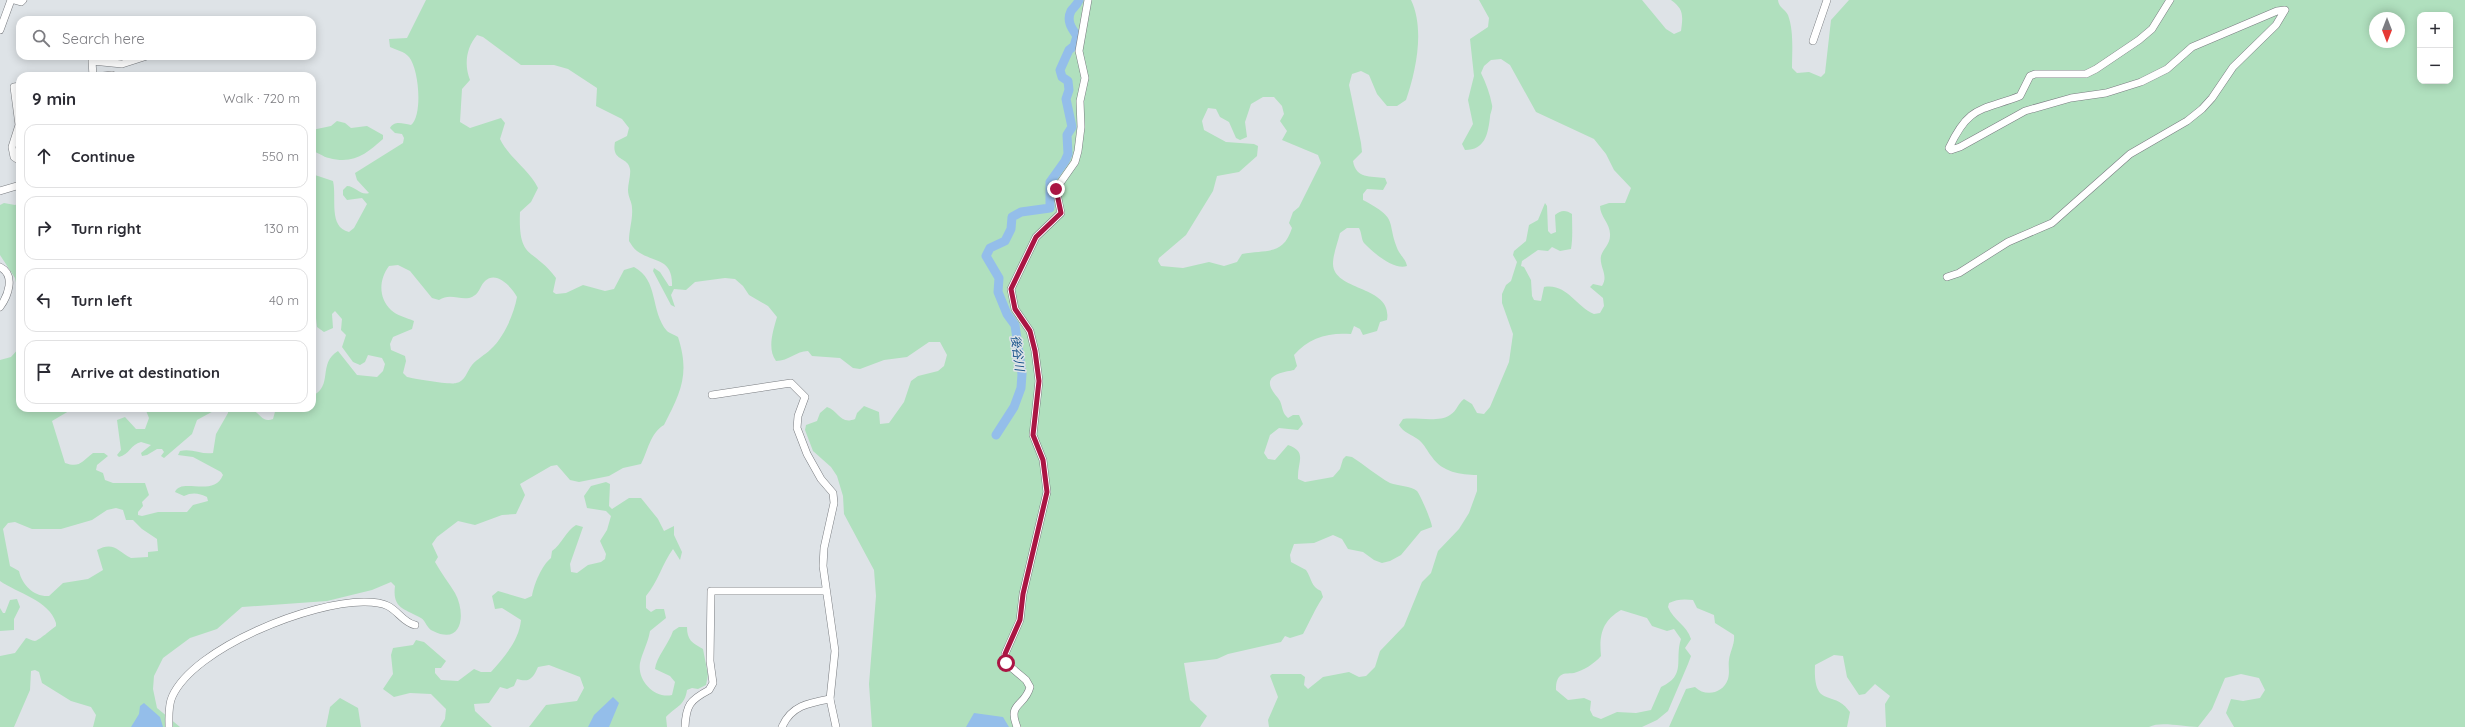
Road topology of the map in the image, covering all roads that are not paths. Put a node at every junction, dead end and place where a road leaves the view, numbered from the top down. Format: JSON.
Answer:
{"nodes":[{"id":1,"x":11,"y":0,"type":"edge"},
{"id":2,"x":14,"y":0,"type":"edge"},
{"id":3,"x":23,"y":0,"type":"edge"},
{"id":4,"x":1088,"y":0,"type":"edge"},
{"id":5,"x":1827,"y":0,"type":"edge"},
{"id":6,"x":2170,"y":0,"type":"edge"},
{"id":7,"x":0,"y":30,"type":"edge"},
{"id":8,"x":1813,"y":41,"type":"dead end"},
{"id":9,"x":134,"y":60,"type":"edge"},
{"id":10,"x":93,"y":72,"type":"edge"},
{"id":11,"x":16,"y":87,"type":"edge"},
{"id":12,"x":16,"y":102,"type":"edge"},
{"id":13,"x":16,"y":134,"type":"edge"},
{"id":14,"x":16,"y":146,"type":"edge"},
{"id":15,"x":12,"y":147,"type":"junction"},
{"id":16,"x":16,"y":158,"type":"edge"},
{"id":17,"x":16,"y":186,"type":"edge"},
{"id":18,"x":0,"y":191,"type":"edge"},
{"id":19,"x":0,"y":267,"type":"edge"},
{"id":20,"x":1947,"y":277,"type":"dead end"},
{"id":21,"x":0,"y":307,"type":"edge"},
{"id":22,"x":712,"y":395,"type":"dead end"},
{"id":23,"x":826,"y":591,"type":"junction"},
{"id":24,"x":415,"y":625,"type":"dead end"},
{"id":25,"x":830,"y":699,"type":"junction"},
{"id":26,"x":169,"y":727,"type":"edge"},
{"id":27,"x":685,"y":727,"type":"edge"},
{"id":28,"x":782,"y":727,"type":"edge"},
{"id":29,"x":836,"y":727,"type":"edge"},
{"id":30,"x":1017,"y":727,"type":"edge"}],
"edges":[{"from":1,"to":7,"type":"street"},
{"from":2,"to":3,"type":"street"},
{"from":4,"to":30,"type":"street"},
{"from":5,"to":8,"type":"street"},
{"from":6,"to":20,"type":"street"},
{"from":9,"to":10,"type":"street"},
{"from":11,"to":12,"type":"street"},
{"from":13,"to":15,"type":"street"},
{"from":14,"to":15,"type":"street"},
{"from":15,"to":16,"type":"street"},
{"from":17,"to":18,"type":"street"},
{"from":19,"to":21,"type":"street"},
{"from":22,"to":23,"type":"street"},
{"from":23,"to":25,"type":"street"},
{"from":23,"to":27,"type":"street"},
{"from":24,"to":26,"type":"street"},
{"from":25,"to":28,"type":"street"},
{"from":25,"to":29,"type":"street"}]}
